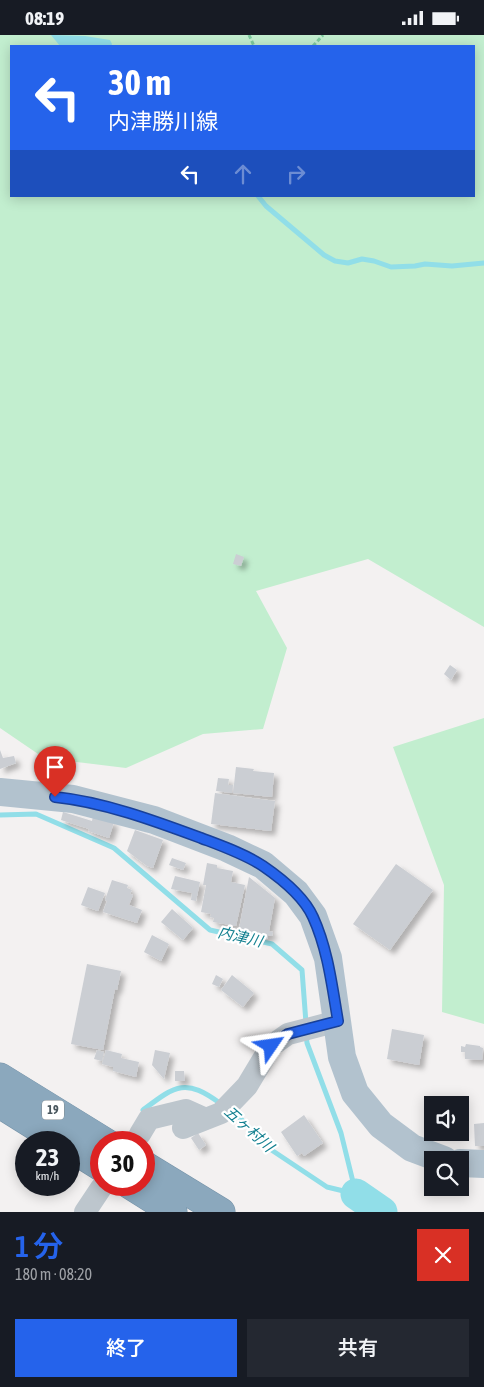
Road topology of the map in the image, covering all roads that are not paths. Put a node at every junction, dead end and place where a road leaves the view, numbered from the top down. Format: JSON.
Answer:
{"nodes":[{"id":1,"x":0,"y":792,"type":"edge"},
{"id":2,"x":338,"y":1021,"type":"junction"},
{"id":3,"x":0,"y":1077,"type":"edge"},
{"id":4,"x":0,"y":1104,"type":"edge"},
{"id":5,"x":206,"y":1119,"type":"junction"},
{"id":6,"x":183,"y":1128,"type":"dead end"},
{"id":7,"x":43,"y":1131,"type":"edge"},
{"id":8,"x":142,"y":1131,"type":"edge"},
{"id":9,"x":90,"y":1133,"type":"edge"},
{"id":10,"x":424,"y":1152,"type":"edge"},
{"id":11,"x":80,"y":1158,"type":"edge"},
{"id":12,"x":469,"y":1163,"type":"edge"},
{"id":13,"x":484,"y":1164,"type":"edge"},
{"id":14,"x":90,"y":1167,"type":"edge"},
{"id":15,"x":155,"y":1172,"type":"edge"},
{"id":16,"x":93,"y":1196,"type":"edge"},
{"id":17,"x":148,"y":1196,"type":"edge"},
{"id":18,"x":85,"y":1212,"type":"edge"},
{"id":19,"x":173,"y":1212,"type":"edge"},
{"id":20,"x":221,"y":1212,"type":"edge"}],
"edges":[{"from":1,"to":2,"type":"main road"},
{"from":2,"to":5,"type":"street"},
{"from":2,"to":10,"type":"main road"},
{"from":3,"to":9,"type":"highway","number":"19"},
{"from":4,"to":7,"type":"highway","number":"19"},
{"from":5,"to":6,"type":"street"},
{"from":5,"to":8,"type":"street"},
{"from":11,"to":14,"type":"highway"},
{"from":12,"to":13,"type":"main road"},
{"from":15,"to":20,"type":"highway"},
{"from":16,"to":18,"type":"street"},
{"from":17,"to":19,"type":"highway"}]}
